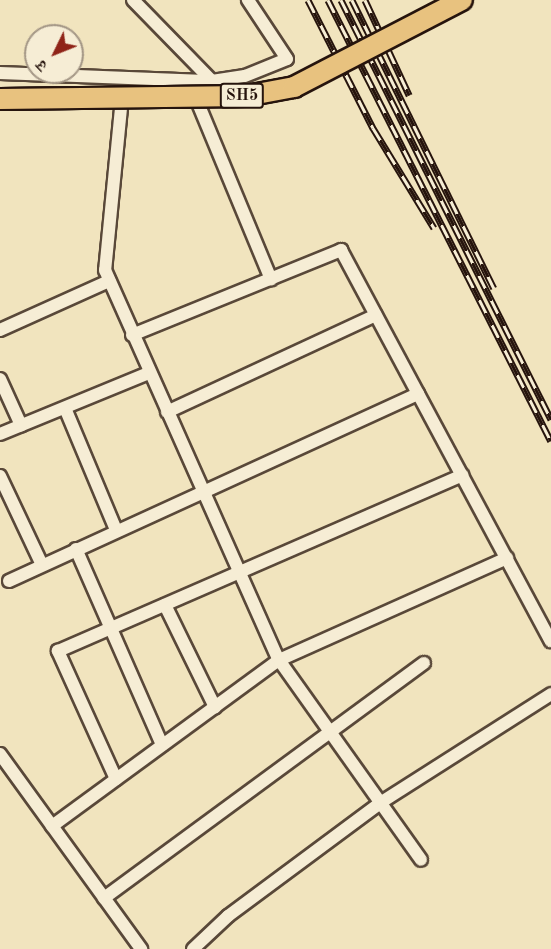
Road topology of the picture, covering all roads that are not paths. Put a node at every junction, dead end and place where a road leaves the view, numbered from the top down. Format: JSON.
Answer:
{"nodes":[{"id":1,"x":133,"y":0,"type":"edge"},
{"id":2,"x":248,"y":0,"type":"edge"},
{"id":3,"x":462,"y":0,"type":"edge"},
{"id":4,"x":0,"y":73,"type":"edge"},
{"id":5,"x":189,"y":80,"type":"junction"},
{"id":6,"x":212,"y":81,"type":"junction"},
{"id":7,"x":122,"y":98,"type":"junction"},
{"id":8,"x":0,"y":99,"type":"edge"},
{"id":9,"x":271,"y":279,"type":"junction"},
{"id":10,"x":109,"y":281,"type":"junction"},
{"id":11,"x":376,"y":315,"type":"junction"},
{"id":12,"x":0,"y":330,"type":"edge"},
{"id":13,"x":132,"y":335,"type":"junction"},
{"id":14,"x":149,"y":373,"type":"junction"},
{"id":15,"x":0,"y":379,"type":"edge"},
{"id":16,"x":418,"y":394,"type":"junction"},
{"id":17,"x":65,"y":408,"type":"junction"},
{"id":18,"x":167,"y":412,"type":"junction"},
{"id":19,"x":21,"y":425,"type":"junction"},
{"id":20,"x":0,"y":434,"type":"edge"},
{"id":21,"x":462,"y":475,"type":"junction"},
{"id":22,"x":0,"y":476,"type":"edge"},
{"id":23,"x":202,"y":489,"type":"junction"},
{"id":24,"x":116,"y":530,"type":"junction"},
{"id":25,"x":76,"y":549,"type":"junction"},
{"id":26,"x":507,"y":558,"type":"junction"},
{"id":27,"x":42,"y":565,"type":"junction"},
{"id":28,"x":240,"y":573,"type":"junction"},
{"id":29,"x":9,"y":581,"type":"dead end"},
{"id":30,"x":165,"y":605,"type":"junction"},
{"id":31,"x":108,"y":630,"type":"junction"},
{"id":32,"x":551,"y":641,"type":"edge"},
{"id":33,"x":279,"y":660,"type":"junction"},
{"id":34,"x":424,"y":663,"type":"dead end"},
{"id":35,"x":551,"y":694,"type":"edge"},
{"id":36,"x":215,"y":707,"type":"junction"},
{"id":37,"x":331,"y":733,"type":"junction"},
{"id":38,"x":162,"y":745,"type":"junction"},
{"id":39,"x":0,"y":754,"type":"edge"},
{"id":40,"x":116,"y":779,"type":"junction"},
{"id":41,"x":380,"y":803,"type":"junction"},
{"id":42,"x":52,"y":826,"type":"junction"},
{"id":43,"x":421,"y":860,"type":"dead end"},
{"id":44,"x":104,"y":898,"type":"junction"},
{"id":45,"x":198,"y":947,"type":"edge"},
{"id":46,"x":141,"y":949,"type":"edge"}],
"edges":[{"from":1,"to":6,"type":"street"},
{"from":2,"to":6,"type":"street"},
{"from":3,"to":7,"type":"main road","number":"SH5","bridge":true},
{"from":4,"to":5,"type":"street"},
{"from":5,"to":6,"type":"street"},
{"from":5,"to":9,"type":"street"},
{"from":7,"to":8,"type":"main road","number":"SH5","bridge":true},
{"from":7,"to":10,"type":"street"},
{"from":9,"to":11,"type":"street"},
{"from":9,"to":13,"type":"street"},
{"from":10,"to":12,"type":"street"},
{"from":10,"to":13,"type":"street"},
{"from":11,"to":16,"type":"street"},
{"from":11,"to":18,"type":"street"},
{"from":13,"to":14,"type":"street"},
{"from":14,"to":17,"type":"street"},
{"from":14,"to":18,"type":"street"},
{"from":15,"to":19,"type":"street"},
{"from":16,"to":21,"type":"street"},
{"from":16,"to":23,"type":"street"},
{"from":17,"to":19,"type":"street"},
{"from":17,"to":24,"type":"street"},
{"from":18,"to":23,"type":"street"},
{"from":19,"to":20,"type":"street"},
{"from":21,"to":26,"type":"street"},
{"from":21,"to":28,"type":"street"},
{"from":22,"to":27,"type":"street"},
{"from":23,"to":24,"type":"street"},
{"from":23,"to":28,"type":"street"},
{"from":24,"to":25,"type":"street"},
{"from":25,"to":27,"type":"street"},
{"from":25,"to":31,"type":"street"},
{"from":26,"to":32,"type":"street"},
{"from":26,"to":33,"type":"street"},
{"from":27,"to":29,"type":"street"},
{"from":28,"to":30,"type":"street"},
{"from":28,"to":33,"type":"street"},
{"from":30,"to":31,"type":"street"},
{"from":30,"to":36,"type":"street"},
{"from":31,"to":38,"type":"street"},
{"from":31,"to":40,"type":"street"},
{"from":33,"to":36,"type":"street"},
{"from":33,"to":37,"type":"street"},
{"from":34,"to":37,"type":"street"},
{"from":35,"to":41,"type":"street"},
{"from":36,"to":38,"type":"street"},
{"from":37,"to":41,"type":"street"},
{"from":37,"to":44,"type":"street"},
{"from":38,"to":40,"type":"street"},
{"from":39,"to":42,"type":"street"},
{"from":40,"to":42,"type":"street"},
{"from":41,"to":43,"type":"street"},
{"from":41,"to":45,"type":"street"},
{"from":42,"to":44,"type":"street"},
{"from":44,"to":46,"type":"street"}]}
